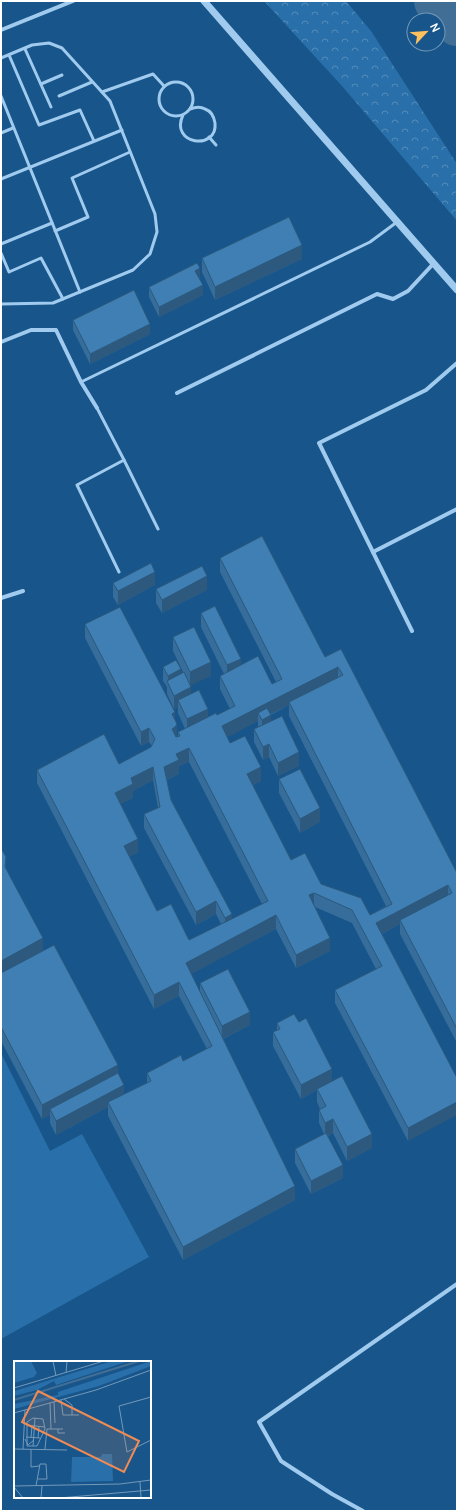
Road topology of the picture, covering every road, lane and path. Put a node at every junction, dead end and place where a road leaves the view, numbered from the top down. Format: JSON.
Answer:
{"nodes":[{"id":1,"x":73,"y":1,"type":"edge"},
{"id":2,"x":204,"y":1,"type":"edge"},
{"id":3,"x":1,"y":30,"type":"edge"},
{"id":4,"x":25,"y":49,"type":"junction"},
{"id":5,"x":9,"y":55,"type":"junction"},
{"id":6,"x":1,"y":58,"type":"edge"},
{"id":7,"x":62,"y":75,"type":"dead end"},
{"id":8,"x":92,"y":82,"type":"junction"},
{"id":9,"x":40,"y":84,"type":"junction"},
{"id":10,"x":164,"y":86,"type":"junction"},
{"id":11,"x":102,"y":92,"type":"junction"},
{"id":12,"x":1,"y":96,"type":"edge"},
{"id":13,"x":59,"y":96,"type":"dead end"},
{"id":14,"x":2,"y":103,"type":"edge"},
{"id":15,"x":51,"y":107,"type":"dead end"},
{"id":16,"x":190,"y":109,"type":"junction"},
{"id":17,"x":184,"y":115,"type":"junction"},
{"id":18,"x":14,"y":128,"type":"junction"},
{"id":19,"x":122,"y":130,"type":"junction"},
{"id":20,"x":1,"y":133,"type":"edge"},
{"id":21,"x":209,"y":137,"type":"junction"},
{"id":22,"x":94,"y":142,"type":"junction"},
{"id":23,"x":216,"y":144,"type":"dead end"},
{"id":24,"x":130,"y":152,"type":"junction"},
{"id":25,"x":30,"y":168,"type":"junction"},
{"id":26,"x":1,"y":179,"type":"edge"},
{"id":27,"x":397,"y":222,"type":"junction"},
{"id":28,"x":52,"y":223,"type":"junction"},
{"id":29,"x":55,"y":231,"type":"junction"},
{"id":30,"x":1,"y":244,"type":"edge"},
{"id":31,"x":1,"y":253,"type":"edge"},
{"id":32,"x":434,"y":263,"type":"junction"},
{"id":33,"x":457,"y":290,"type":"edge"},
{"id":34,"x":80,"y":292,"type":"junction"},
{"id":35,"x":62,"y":299,"type":"junction"},
{"id":36,"x":1,"y":304,"type":"edge"},
{"id":37,"x":1,"y":342,"type":"edge"},
{"id":38,"x":457,"y":363,"type":"edge"},
{"id":39,"x":82,"y":382,"type":"junction"},
{"id":40,"x":177,"y":393,"type":"dead end"},
{"id":41,"x":97,"y":408,"type":"joint"},
{"id":42,"x":124,"y":460,"type":"junction"},
{"id":43,"x":457,"y":509,"type":"edge"},
{"id":44,"x":158,"y":529,"type":"dead end"},
{"id":45,"x":373,"y":552,"type":"junction"},
{"id":46,"x":119,"y":572,"type":"dead end"},
{"id":47,"x":23,"y":591,"type":"dead end"},
{"id":48,"x":1,"y":598,"type":"edge"},
{"id":49,"x":412,"y":631,"type":"dead end"},
{"id":50,"x":457,"y":1284,"type":"edge"},
{"id":51,"x":363,"y":1511,"type":"edge"}],
"edges":[{"from":1,"to":3,"type":"street"},
{"from":2,"to":27,"type":"street"},
{"from":4,"to":5,"type":"lane"},
{"from":4,"to":8,"type":"lane"},
{"from":4,"to":9,"type":"lane"},
{"from":5,"to":6,"type":"lane"},
{"from":5,"to":22,"type":"lane"},
{"from":7,"to":9,"type":"lane"},
{"from":8,"to":11,"type":"lane"},
{"from":8,"to":13,"type":"lane"},
{"from":9,"to":15,"type":"lane"},
{"from":10,"to":11,"type":"lane"},
{"from":10,"to":16,"type":"lane"},
{"from":10,"to":17,"type":"lane"},
{"from":11,"to":19,"type":"lane"},
{"from":12,"to":14,"type":"lane"},
{"from":14,"to":18,"type":"lane"},
{"from":16,"to":17,"type":"lane"},
{"from":16,"to":21,"type":"lane"},
{"from":17,"to":21,"type":"lane"},
{"from":18,"to":20,"type":"lane"},
{"from":18,"to":25,"type":"lane"},
{"from":19,"to":22,"type":"lane"},
{"from":19,"to":24,"type":"lane"},
{"from":21,"to":23,"type":"lane"},
{"from":22,"to":25,"type":"lane"},
{"from":24,"to":29,"type":"lane"},
{"from":24,"to":34,"type":"lane"},
{"from":25,"to":26,"type":"lane"},
{"from":25,"to":28,"type":"lane"},
{"from":27,"to":32,"type":"street"},
{"from":27,"to":39,"type":"lane"},
{"from":28,"to":29,"type":"lane"},
{"from":28,"to":30,"type":"lane"},
{"from":29,"to":34,"type":"lane"},
{"from":31,"to":35,"type":"lane"},
{"from":32,"to":33,"type":"street"},
{"from":32,"to":40,"type":"street"},
{"from":34,"to":35,"type":"lane"},
{"from":35,"to":36,"type":"lane"},
{"from":37,"to":39,"type":"street"},
{"from":38,"to":45,"type":"street"},
{"from":39,"to":41,"type":"street"},
{"from":41,"to":42,"type":"lane"},
{"from":42,"to":44,"type":"lane"},
{"from":42,"to":46,"type":"lane"},
{"from":43,"to":45,"type":"street"},
{"from":45,"to":49,"type":"street"},
{"from":47,"to":48,"type":"street"},
{"from":50,"to":51,"type":"street"}]}
